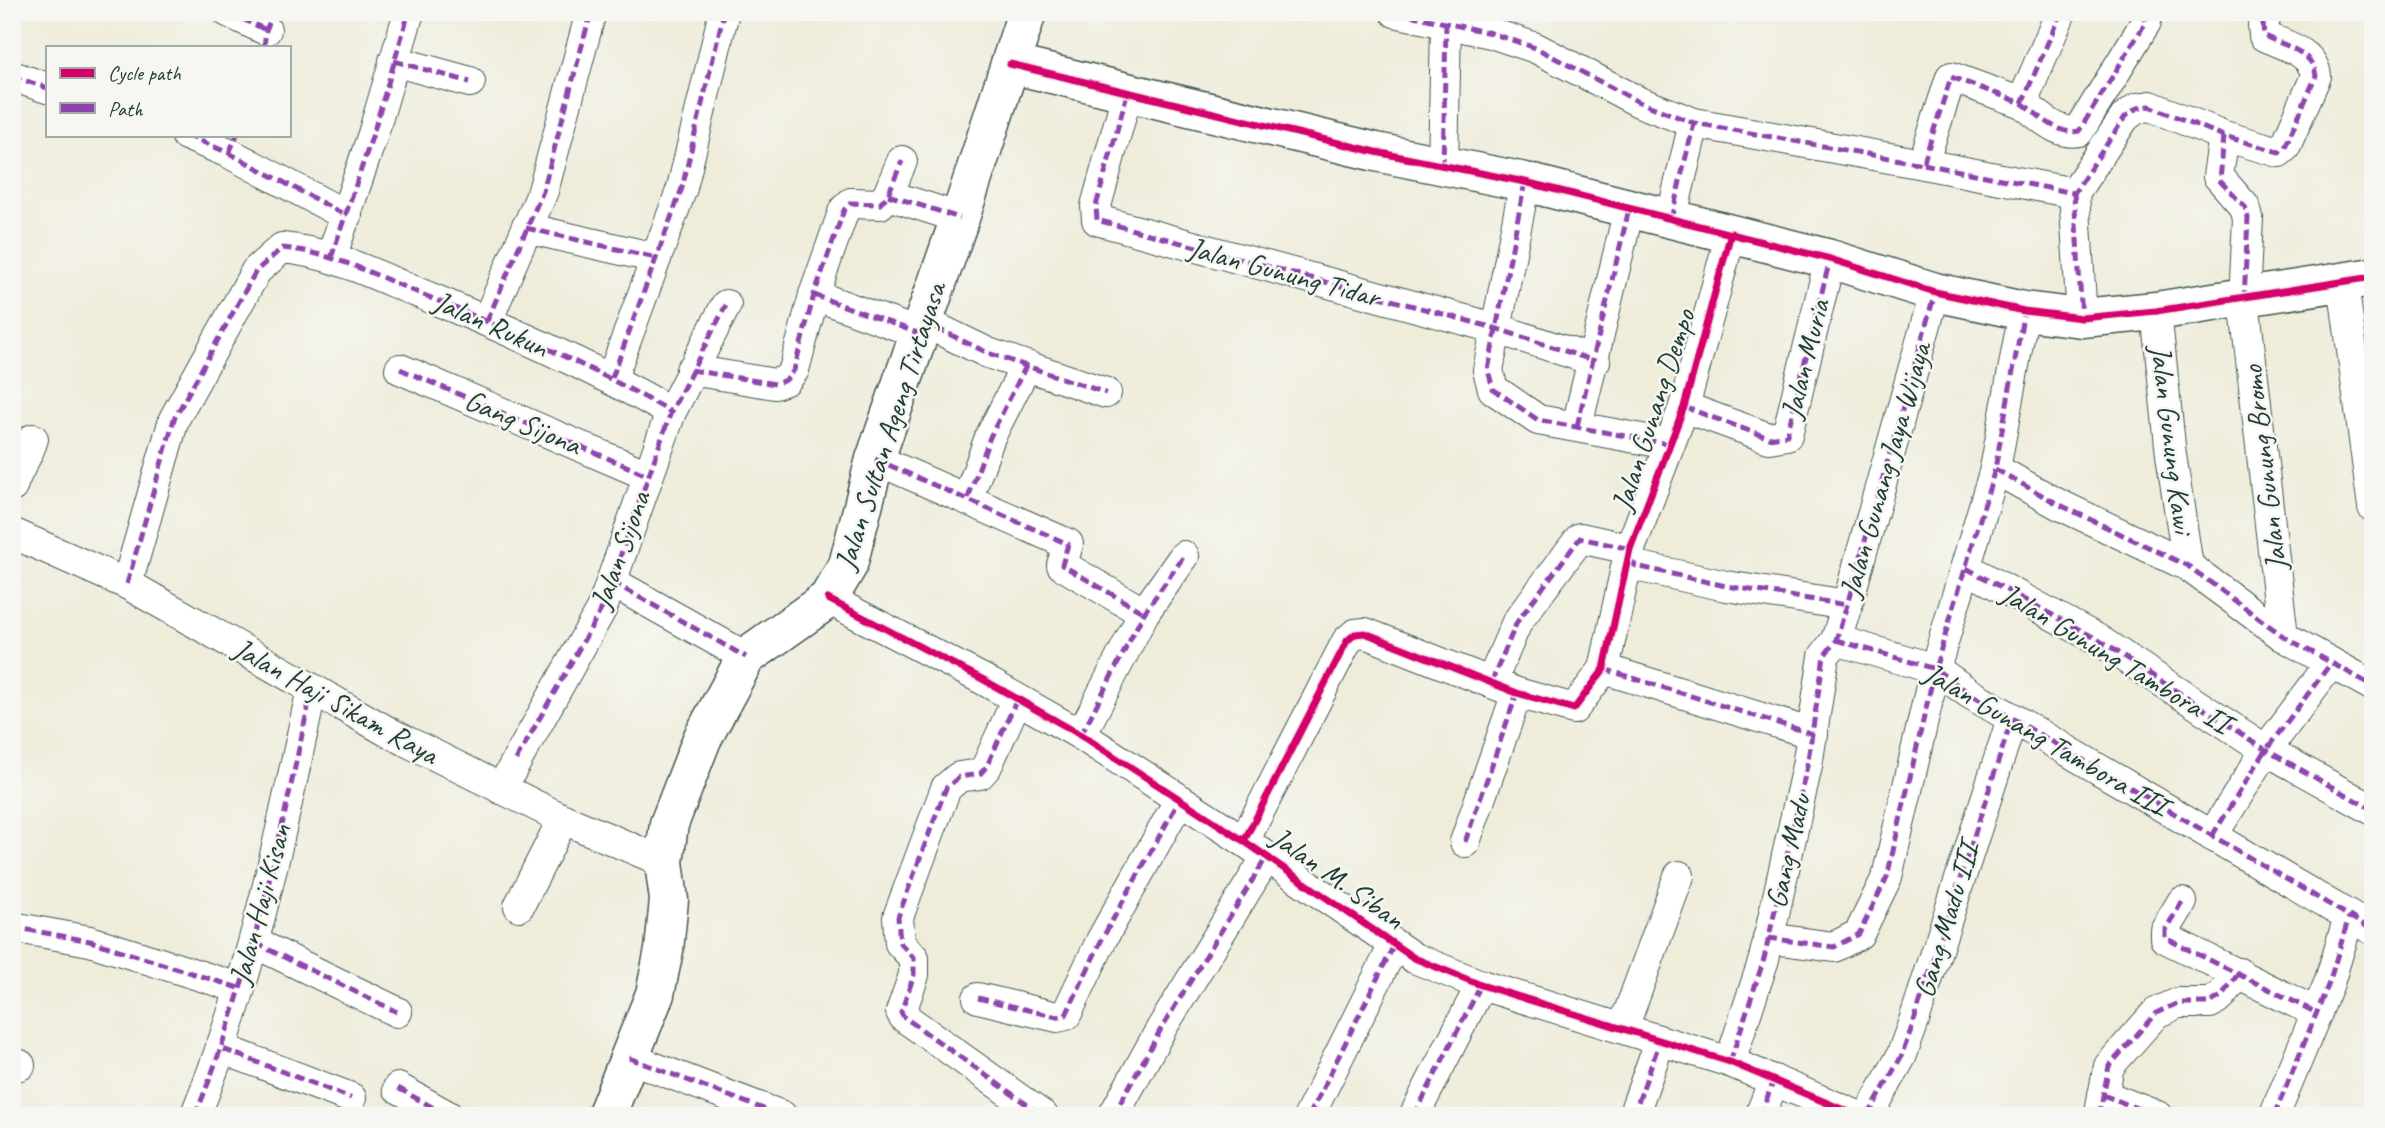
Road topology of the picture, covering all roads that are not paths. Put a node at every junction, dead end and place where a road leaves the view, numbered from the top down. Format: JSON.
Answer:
{"nodes":[{"id":1,"x":228,"y":12,"type":"edge"},
{"id":2,"x":409,"y":12,"type":"edge"},
{"id":3,"x":591,"y":12,"type":"edge"},
{"id":4,"x":724,"y":12,"type":"edge"},
{"id":5,"x":1027,"y":12,"type":"edge"},
{"id":6,"x":2061,"y":12,"type":"edge"},
{"id":7,"x":2145,"y":12,"type":"edge"},
{"id":8,"x":2268,"y":12,"type":"edge"},
{"id":9,"x":1405,"y":13,"type":"edge"},
{"id":10,"x":1446,"y":24,"type":"junction"},
{"id":11,"x":268,"y":30,"type":"edge"},
{"id":12,"x":394,"y":61,"type":"junction"},
{"id":13,"x":1010,"y":64,"type":"junction"},
{"id":14,"x":12,"y":76,"type":"edge"},
{"id":15,"x":470,"y":82,"type":"dead end"},
{"id":16,"x":46,"y":88,"type":"edge"},
{"id":17,"x":1127,"y":94,"type":"junction"},
{"id":18,"x":2022,"y":103,"type":"junction"},
{"id":19,"x":1694,"y":123,"type":"junction"},
{"id":20,"x":191,"y":136,"type":"edge"},
{"id":21,"x":2224,"y":136,"type":"junction"},
{"id":22,"x":233,"y":144,"type":"edge"},
{"id":23,"x":902,"y":161,"type":"dead end"},
{"id":24,"x":1923,"y":164,"type":"junction"},
{"id":25,"x":1443,"y":167,"type":"junction"},
{"id":26,"x":1525,"y":182,"type":"junction"},
{"id":27,"x":2074,"y":193,"type":"junction"},
{"id":28,"x":888,"y":195,"type":"junction"},
{"id":29,"x":1629,"y":209,"type":"junction"},
{"id":30,"x":347,"y":216,"type":"junction"},
{"id":31,"x":960,"y":218,"type":"junction"},
{"id":32,"x":1671,"y":219,"type":"junction"},
{"id":33,"x":526,"y":228,"type":"junction"},
{"id":34,"x":1731,"y":233,"type":"junction"},
{"id":35,"x":317,"y":254,"type":"junction"},
{"id":36,"x":656,"y":258,"type":"junction"},
{"id":37,"x":1830,"y":258,"type":"junction"},
{"id":38,"x":2358,"y":280,"type":"edge"},
{"id":39,"x":814,"y":295,"type":"junction"},
{"id":40,"x":1934,"y":296,"type":"junction"},
{"id":41,"x":2244,"y":300,"type":"junction"},
{"id":42,"x":726,"y":305,"type":"dead end"},
{"id":43,"x":2024,"y":311,"type":"junction"},
{"id":44,"x":2156,"y":312,"type":"junction"},
{"id":45,"x":2082,"y":318,"type":"junction"},
{"id":46,"x":486,"y":321,"type":"junction"},
{"id":47,"x":920,"y":327,"type":"junction"},
{"id":48,"x":1498,"y":329,"type":"junction"},
{"id":49,"x":1595,"y":361,"type":"junction"},
{"id":50,"x":1026,"y":366,"type":"junction"},
{"id":51,"x":400,"y":369,"type":"dead end"},
{"id":52,"x":691,"y":370,"type":"junction"},
{"id":53,"x":612,"y":378,"type":"junction"},
{"id":54,"x":1106,"y":393,"type":"dead end"},
{"id":55,"x":1684,"y":407,"type":"junction"},
{"id":56,"x":671,"y":412,"type":"junction"},
{"id":57,"x":1577,"y":426,"type":"junction"},
{"id":58,"x":33,"y":439,"type":"dead end"},
{"id":59,"x":1669,"y":444,"type":"junction"},
{"id":60,"x":875,"y":459,"type":"junction"},
{"id":61,"x":1995,"y":469,"type":"junction"},
{"id":62,"x":647,"y":475,"type":"junction"},
{"id":63,"x":12,"y":487,"type":"edge"},
{"id":64,"x":968,"y":498,"type":"junction"},
{"id":65,"x":2373,"y":507,"type":"edge"},
{"id":66,"x":12,"y":533,"type":"edge"},
{"id":67,"x":1629,"y":554,"type":"junction"},
{"id":68,"x":1184,"y":556,"type":"dead end"},
{"id":69,"x":2189,"y":566,"type":"junction"},
{"id":70,"x":1966,"y":568,"type":"junction"},
{"id":71,"x":612,"y":582,"type":"junction"},
{"id":72,"x":128,"y":584,"type":"junction"},
{"id":73,"x":828,"y":600,"type":"junction"},
{"id":74,"x":1847,"y":605,"type":"junction"},
{"id":75,"x":1144,"y":613,"type":"junction"},
{"id":76,"x":2283,"y":636,"type":"junction"},
{"id":77,"x":1836,"y":640,"type":"junction"},
{"id":78,"x":746,"y":657,"type":"junction"},
{"id":79,"x":2331,"y":663,"type":"junction"},
{"id":80,"x":1604,"y":668,"type":"junction"},
{"id":81,"x":1935,"y":669,"type":"junction"},
{"id":82,"x":2373,"y":686,"type":"edge"},
{"id":83,"x":1504,"y":688,"type":"junction"},
{"id":84,"x":312,"y":689,"type":"junction"},
{"id":85,"x":1017,"y":699,"type":"junction"},
{"id":86,"x":2012,"y":719,"type":"junction"},
{"id":87,"x":1813,"y":734,"type":"junction"},
{"id":88,"x":1081,"y":735,"type":"junction"},
{"id":89,"x":2266,"y":750,"type":"junction"},
{"id":90,"x":501,"y":789,"type":"junction"},
{"id":91,"x":1179,"y":801,"type":"junction"},
{"id":92,"x":2373,"y":810,"type":"edge"},
{"id":93,"x":563,"y":819,"type":"junction"},
{"id":94,"x":2212,"y":836,"type":"junction"},
{"id":95,"x":1465,"y":842,"type":"dead end"},
{"id":96,"x":1255,"y":850,"type":"junction"},
{"id":97,"x":664,"y":862,"type":"junction"},
{"id":98,"x":1679,"y":876,"type":"dead end"},
{"id":99,"x":2182,"y":902,"type":"dead end"},
{"id":100,"x":519,"y":906,"type":"dead end"},
{"id":101,"x":2361,"y":924,"type":"edge"},
{"id":102,"x":12,"y":927,"type":"edge"},
{"id":103,"x":1768,"y":939,"type":"junction"},
{"id":104,"x":255,"y":943,"type":"junction"},
{"id":105,"x":1394,"y":945,"type":"junction"},
{"id":106,"x":2239,"y":974,"type":"junction"},
{"id":107,"x":1480,"y":985,"type":"junction"},
{"id":108,"x":239,"y":988,"type":"junction"},
{"id":109,"x":978,"y":998,"type":"dead end"},
{"id":110,"x":397,"y":1012,"type":"dead end"},
{"id":111,"x":2317,"y":1013,"type":"junction"},
{"id":112,"x":1623,"y":1028,"type":"junction"},
{"id":113,"x":1660,"y":1041,"type":"junction"},
{"id":114,"x":223,"y":1049,"type":"junction"},
{"id":115,"x":629,"y":1058,"type":"junction"},
{"id":116,"x":1730,"y":1062,"type":"junction"},
{"id":117,"x":1774,"y":1080,"type":"junction"},
{"id":118,"x":398,"y":1088,"type":"dead end"},
{"id":119,"x":351,"y":1098,"type":"dead end"},
{"id":120,"x":2101,"y":1106,"type":"edge"},
{"id":121,"x":195,"y":1116,"type":"edge"},
{"id":122,"x":448,"y":1116,"type":"edge"},
{"id":123,"x":606,"y":1116,"type":"edge"},
{"id":124,"x":782,"y":1116,"type":"edge"},
{"id":125,"x":1043,"y":1116,"type":"edge"},
{"id":126,"x":1114,"y":1116,"type":"edge"},
{"id":127,"x":1309,"y":1116,"type":"edge"},
{"id":128,"x":1414,"y":1116,"type":"edge"},
{"id":129,"x":1633,"y":1116,"type":"edge"},
{"id":130,"x":1760,"y":1116,"type":"edge"},
{"id":131,"x":1858,"y":1116,"type":"edge"},
{"id":132,"x":1868,"y":1116,"type":"edge"},
{"id":133,"x":2157,"y":1116,"type":"edge"},
{"id":134,"x":2274,"y":1116,"type":"edge"}],
"edges":[{"from":1,"to":11,"type":"street"},
{"from":2,"to":12,"type":"street"},
{"from":3,"to":33,"type":"street"},
{"from":4,"to":36,"type":"street"},
{"from":5,"to":13,"type":"street","name":"Jalan Sultan Ageng Tirtayasa"},
{"from":6,"to":18,"type":"street"},
{"from":7,"to":18,"type":"street"},
{"from":8,"to":21,"type":"street"},
{"from":9,"to":10,"type":"street"},
{"from":10,"to":19,"type":"street"},
{"from":10,"to":25,"type":"street"},
{"from":12,"to":15,"type":"street"},
{"from":12,"to":30,"type":"street"},
{"from":13,"to":17,"type":"street"},
{"from":13,"to":31,"type":"street","name":"Jalan Sultan Ageng Tirtayasa"},
{"from":14,"to":16,"type":"street"},
{"from":17,"to":25,"type":"street"},
{"from":17,"to":48,"type":"street","name":"Jalan Gunung Tidar"},
{"from":18,"to":24,"type":"street"},
{"from":19,"to":24,"type":"street"},
{"from":19,"to":32,"type":"street"},
{"from":20,"to":22,"type":"street"},
{"from":21,"to":27,"type":"street"},
{"from":21,"to":41,"type":"street","name":"Jalan Gunung Bromo"},
{"from":22,"to":30,"type":"street"},
{"from":23,"to":28,"type":"street"},
{"from":24,"to":27,"type":"street"},
{"from":25,"to":26,"type":"street"},
{"from":26,"to":29,"type":"street"},
{"from":26,"to":48,"type":"street"},
{"from":27,"to":45,"type":"street"},
{"from":28,"to":31,"type":"street"},
{"from":28,"to":39,"type":"street"},
{"from":29,"to":32,"type":"street"},
{"from":29,"to":49,"type":"street"},
{"from":30,"to":35,"type":"street"},
{"from":31,"to":47,"type":"street","name":"Jalan Sultan Ageng Tirtayasa"},
{"from":32,"to":34,"type":"street"},
{"from":33,"to":36,"type":"street"},
{"from":33,"to":46,"type":"street"},
{"from":34,"to":37,"type":"street"},
{"from":34,"to":55,"type":"street","name":"Jalan Gunang Dempo"},
{"from":35,"to":46,"type":"street","name":"Jalan Rukun"},
{"from":35,"to":72,"type":"street"},
{"from":36,"to":53,"type":"street"},
{"from":37,"to":40,"type":"street"},
{"from":37,"to":55,"type":"street","name":"Jalan Muria"},
{"from":38,"to":41,"type":"street"},
{"from":38,"to":65,"type":"street"},
{"from":39,"to":47,"type":"street"},
{"from":39,"to":52,"type":"street"},
{"from":40,"to":43,"type":"street"},
{"from":40,"to":74,"type":"street","name":"Jalan Gunang Jaya Wijaya"},
{"from":41,"to":44,"type":"street"},
{"from":41,"to":76,"type":"street","name":"Jalan Gunung Bromo"},
{"from":42,"to":52,"type":"street","name":"Jalan Sijona"},
{"from":43,"to":45,"type":"street"},
{"from":43,"to":61,"type":"street"},
{"from":44,"to":45,"type":"street"},
{"from":44,"to":69,"type":"street","name":"Jalan Gunung Kawi"},
{"from":46,"to":53,"type":"street","name":"Jalan Rukun"},
{"from":47,"to":50,"type":"street"},
{"from":47,"to":60,"type":"street","name":"Jalan Sultan Ageng Tirtayasa"},
{"from":48,"to":49,"type":"street","name":"Jalan Gunung Tidar"},
{"from":48,"to":57,"type":"street"},
{"from":49,"to":57,"type":"street"},
{"from":50,"to":54,"type":"street"},
{"from":50,"to":64,"type":"street"},
{"from":51,"to":62,"type":"street","name":"Gang Sijona"},
{"from":52,"to":56,"type":"street","name":"Jalan Sijona"},
{"from":53,"to":56,"type":"street","name":"Jalan Rukun"},
{"from":55,"to":59,"type":"street","name":"Jalan Gunang Dempo"},
{"from":56,"to":62,"type":"street","name":"Jalan Sijona"},
{"from":57,"to":59,"type":"street"},
{"from":58,"to":63,"type":"street"},
{"from":59,"to":67,"type":"street","name":"Jalan Gunang Dempo"},
{"from":60,"to":64,"type":"street"},
{"from":60,"to":73,"type":"street","name":"Jalan Sultan Ageng Tirtayasa"},
{"from":61,"to":69,"type":"street"},
{"from":61,"to":70,"type":"street"},
{"from":62,"to":71,"type":"street","name":"Jalan Sijona"},
{"from":64,"to":75,"type":"street"},
{"from":66,"to":72,"type":"street","name":"Jalan Haji Sikam Raya"},
{"from":67,"to":74,"type":"street"},
{"from":67,"to":80,"type":"street","name":"Jalan Gunang Dempo"},
{"from":67,"to":83,"type":"street"},
{"from":68,"to":75,"type":"street"},
{"from":69,"to":76,"type":"street"},
{"from":70,"to":81,"type":"street"},
{"from":70,"to":89,"type":"street","name":"Jalan Gunung Tambora II"},
{"from":71,"to":78,"type":"street"},
{"from":71,"to":90,"type":"street","name":"Jalan Sijona"},
{"from":72,"to":84,"type":"street","name":"Jalan Haji Sikam Raya"},
{"from":73,"to":78,"type":"street","name":"Jalan Sultan Ageng Tirtayasa"},
{"from":73,"to":85,"type":"street","name":"Jalan M. Siban"},
{"from":74,"to":77,"type":"street","name":"Jalan Gunang Jaya Wijaya"},
{"from":75,"to":88,"type":"street"},
{"from":76,"to":79,"type":"street"},
{"from":77,"to":81,"type":"street","name":"Jalan Gunang Tambora III"},
{"from":77,"to":87,"type":"street","name":"Gang Madu"},
{"from":78,"to":97,"type":"street","name":"Jalan Sultan Ageng Tirtayasa"},
{"from":79,"to":82,"type":"street"},
{"from":79,"to":89,"type":"street"},
{"from":80,"to":83,"type":"street"},
{"from":80,"to":87,"type":"street"},
{"from":81,"to":86,"type":"street","name":"Jalan Gunang Tambora III"},
{"from":81,"to":103,"type":"street"},
{"from":83,"to":95,"type":"street"},
{"from":83,"to":96,"type":"street"},
{"from":84,"to":90,"type":"street","name":"Jalan Haji Sikam Raya"},
{"from":84,"to":104,"type":"street","name":"Jalan Haji Kisan"},
{"from":85,"to":88,"type":"street","name":"Jalan M. Siban"},
{"from":85,"to":125,"type":"street"},
{"from":86,"to":94,"type":"street","name":"Jalan Gunang Tambora III"},
{"from":86,"to":132,"type":"street","name":"Gang Madu III"},
{"from":87,"to":103,"type":"street","name":"Gang Madu"},
{"from":88,"to":91,"type":"street","name":"Jalan M. Siban"},
{"from":89,"to":92,"type":"street","name":"Jalan Gunung Tambora II"},
{"from":89,"to":94,"type":"street"},
{"from":90,"to":93,"type":"street","name":"Jalan Haji Sikam Raya"},
{"from":91,"to":96,"type":"street","name":"Jalan M. Siban"},
{"from":91,"to":109,"type":"street"},
{"from":93,"to":97,"type":"street","name":"Jalan Haji Sikam Raya"},
{"from":93,"to":100,"type":"street"},
{"from":94,"to":101,"type":"street","name":"Jalan Gunang Tambora III"},
{"from":96,"to":105,"type":"street","name":"Jalan M. Siban"},
{"from":96,"to":126,"type":"street"},
{"from":97,"to":115,"type":"street","name":"Jalan Sultan Ageng Tirtayasa"},
{"from":98,"to":112,"type":"street"},
{"from":99,"to":106,"type":"street"},
{"from":101,"to":111,"type":"street"},
{"from":102,"to":108,"type":"street"},
{"from":103,"to":116,"type":"street","name":"Gang Madu"},
{"from":104,"to":108,"type":"street","name":"Jalan Haji Kisan"},
{"from":104,"to":110,"type":"street"},
{"from":105,"to":107,"type":"street","name":"Jalan M. Siban"},
{"from":105,"to":127,"type":"street"},
{"from":106,"to":111,"type":"street"},
{"from":106,"to":120,"type":"street"},
{"from":107,"to":112,"type":"street","name":"Jalan M. Siban"},
{"from":107,"to":128,"type":"street"},
{"from":108,"to":114,"type":"street","name":"Jalan Haji Kisan"},
{"from":111,"to":134,"type":"street"},
{"from":112,"to":113,"type":"street","name":"Jalan M. Siban"},
{"from":113,"to":116,"type":"street","name":"Jalan M. Siban"},
{"from":113,"to":129,"type":"street"},
{"from":114,"to":119,"type":"street"},
{"from":114,"to":121,"type":"street","name":"Jalan Haji Kisan"},
{"from":115,"to":123,"type":"street","name":"Jalan Sultan Ageng Tirtayasa"},
{"from":115,"to":124,"type":"street"},
{"from":116,"to":117,"type":"street","name":"Jalan M. Siban"},
{"from":117,"to":130,"type":"street"},
{"from":117,"to":131,"type":"street","name":"Jalan M. Siban"},
{"from":118,"to":122,"type":"street"},
{"from":120,"to":133,"type":"street"}]}
